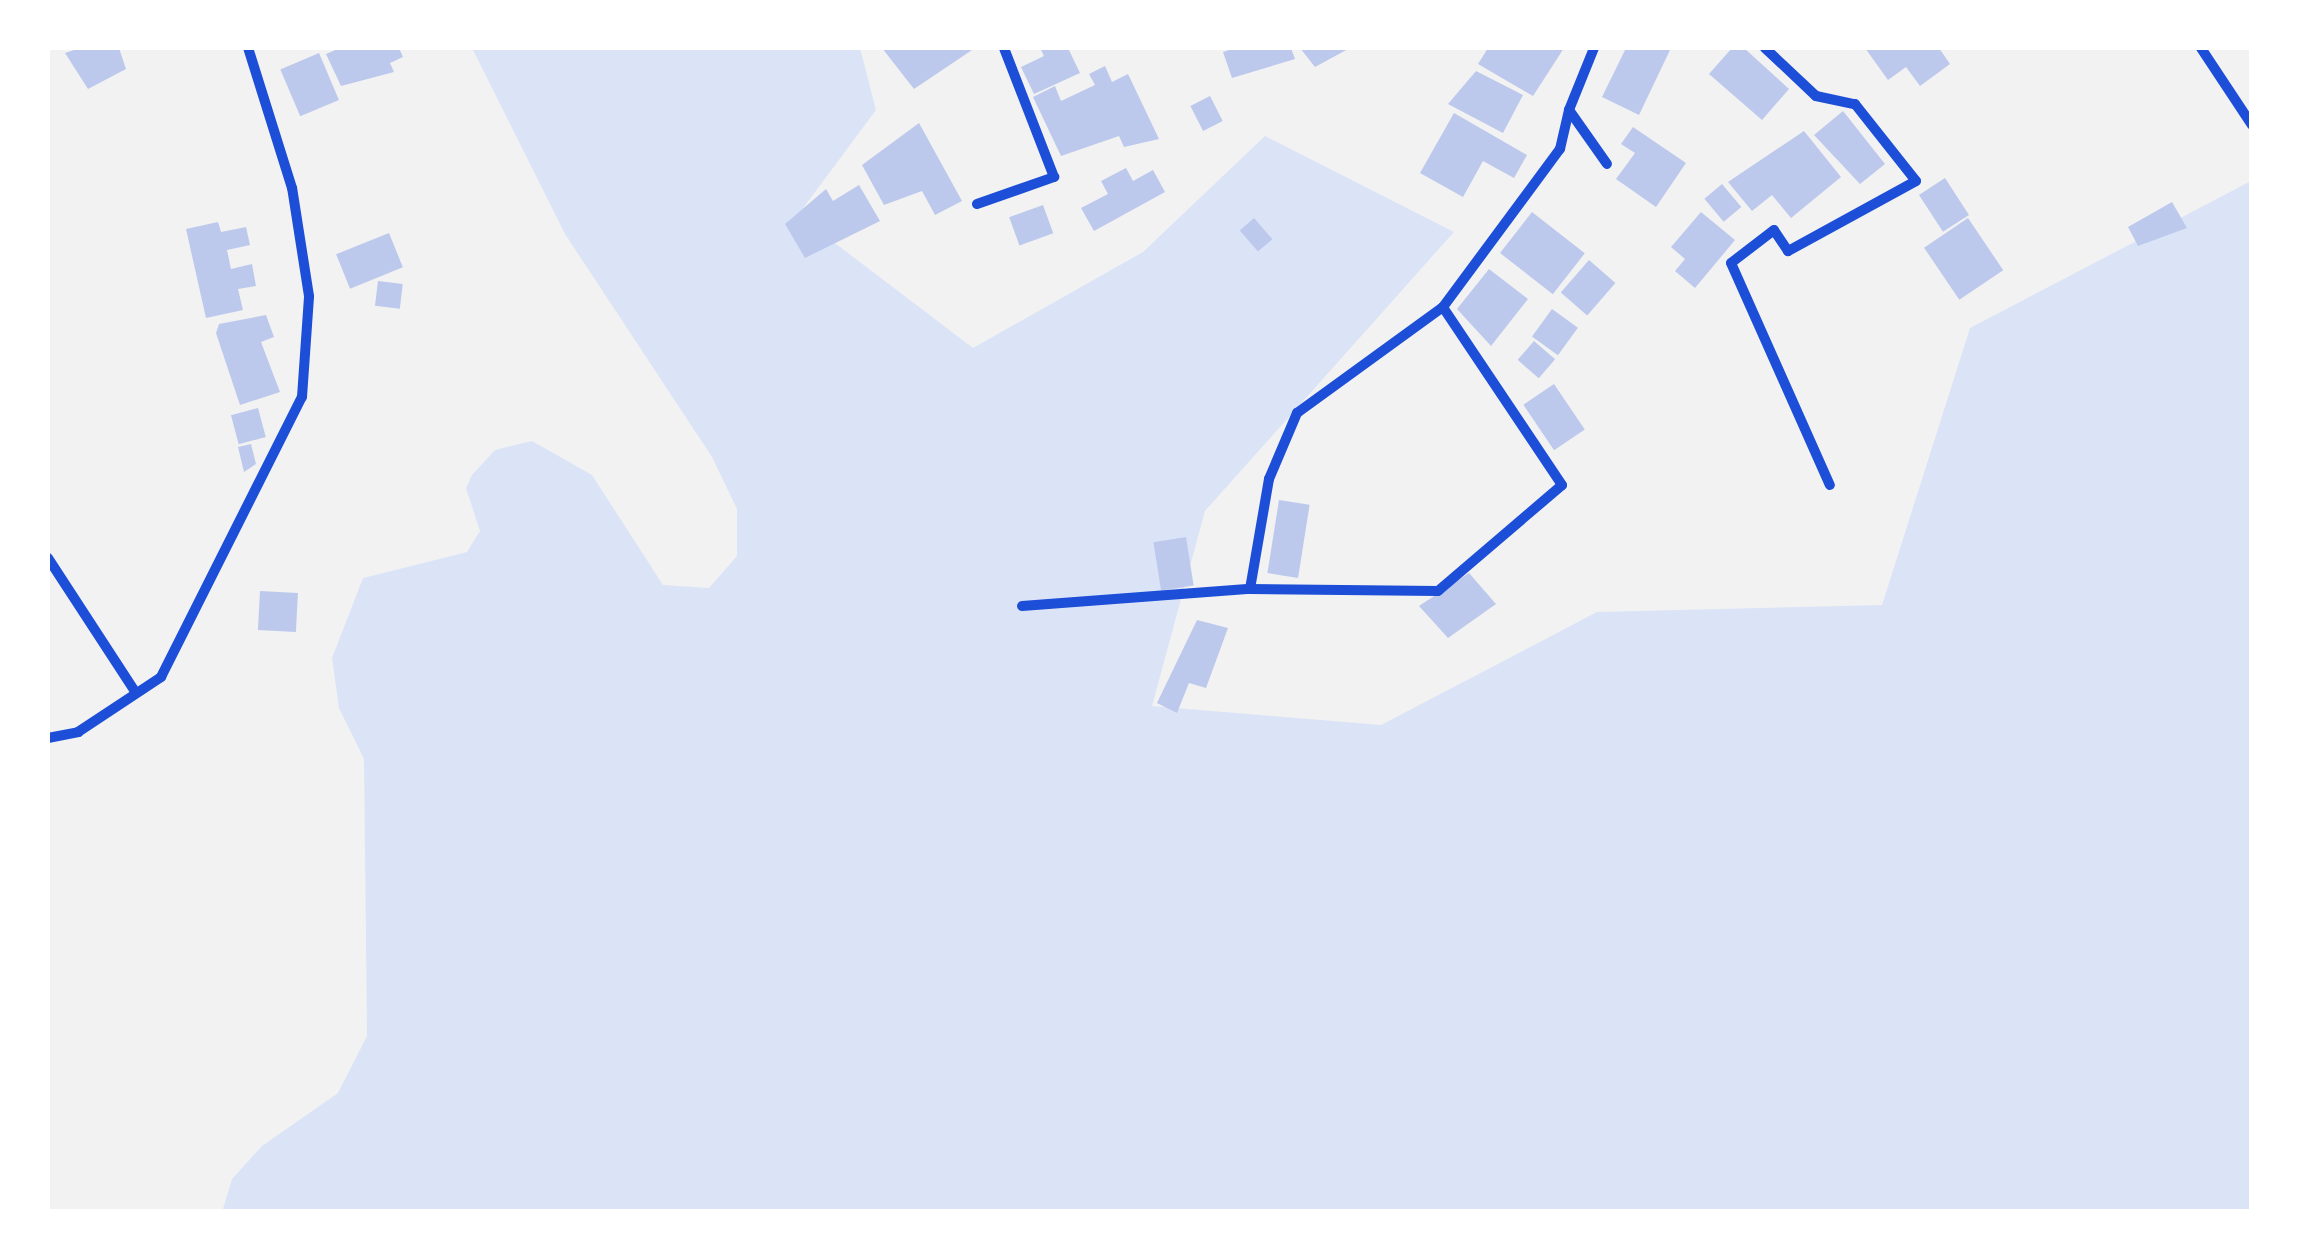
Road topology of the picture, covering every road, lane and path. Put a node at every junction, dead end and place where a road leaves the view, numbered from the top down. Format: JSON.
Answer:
{"nodes":[{"id":1,"x":248,"y":48,"type":"edge"},
{"id":2,"x":1004,"y":48,"type":"edge"},
{"id":3,"x":1594,"y":48,"type":"edge"},
{"id":4,"x":1766,"y":48,"type":"edge"},
{"id":5,"x":2201,"y":48,"type":"edge"},
{"id":6,"x":1570,"y":110,"type":"junction"},
{"id":7,"x":2252,"y":125,"type":"edge"},
{"id":8,"x":1607,"y":164,"type":"dead end"},
{"id":9,"x":977,"y":204,"type":"dead end"},
{"id":10,"x":1444,"y":307,"type":"junction"},
{"id":11,"x":1830,"y":485,"type":"dead end"},
{"id":12,"x":48,"y":558,"type":"edge"},
{"id":13,"x":1250,"y":589,"type":"junction"},
{"id":14,"x":1022,"y":606,"type":"dead end"},
{"id":15,"x":136,"y":693,"type":"junction"},
{"id":16,"x":48,"y":738,"type":"edge"}],
"edges":[{"from":1,"to":15,"type":"street"},
{"from":2,"to":9,"type":"street"},
{"from":3,"to":6,"type":"street"},
{"from":4,"to":11,"type":"street"},
{"from":5,"to":7,"type":"street"},
{"from":6,"to":8,"type":"street"},
{"from":6,"to":10,"type":"street"},
{"from":10,"to":13,"type":"street"},
{"from":10,"to":13,"type":"street"},
{"from":12,"to":15,"type":"street"},
{"from":13,"to":14,"type":"street"},
{"from":15,"to":16,"type":"street"}]}
